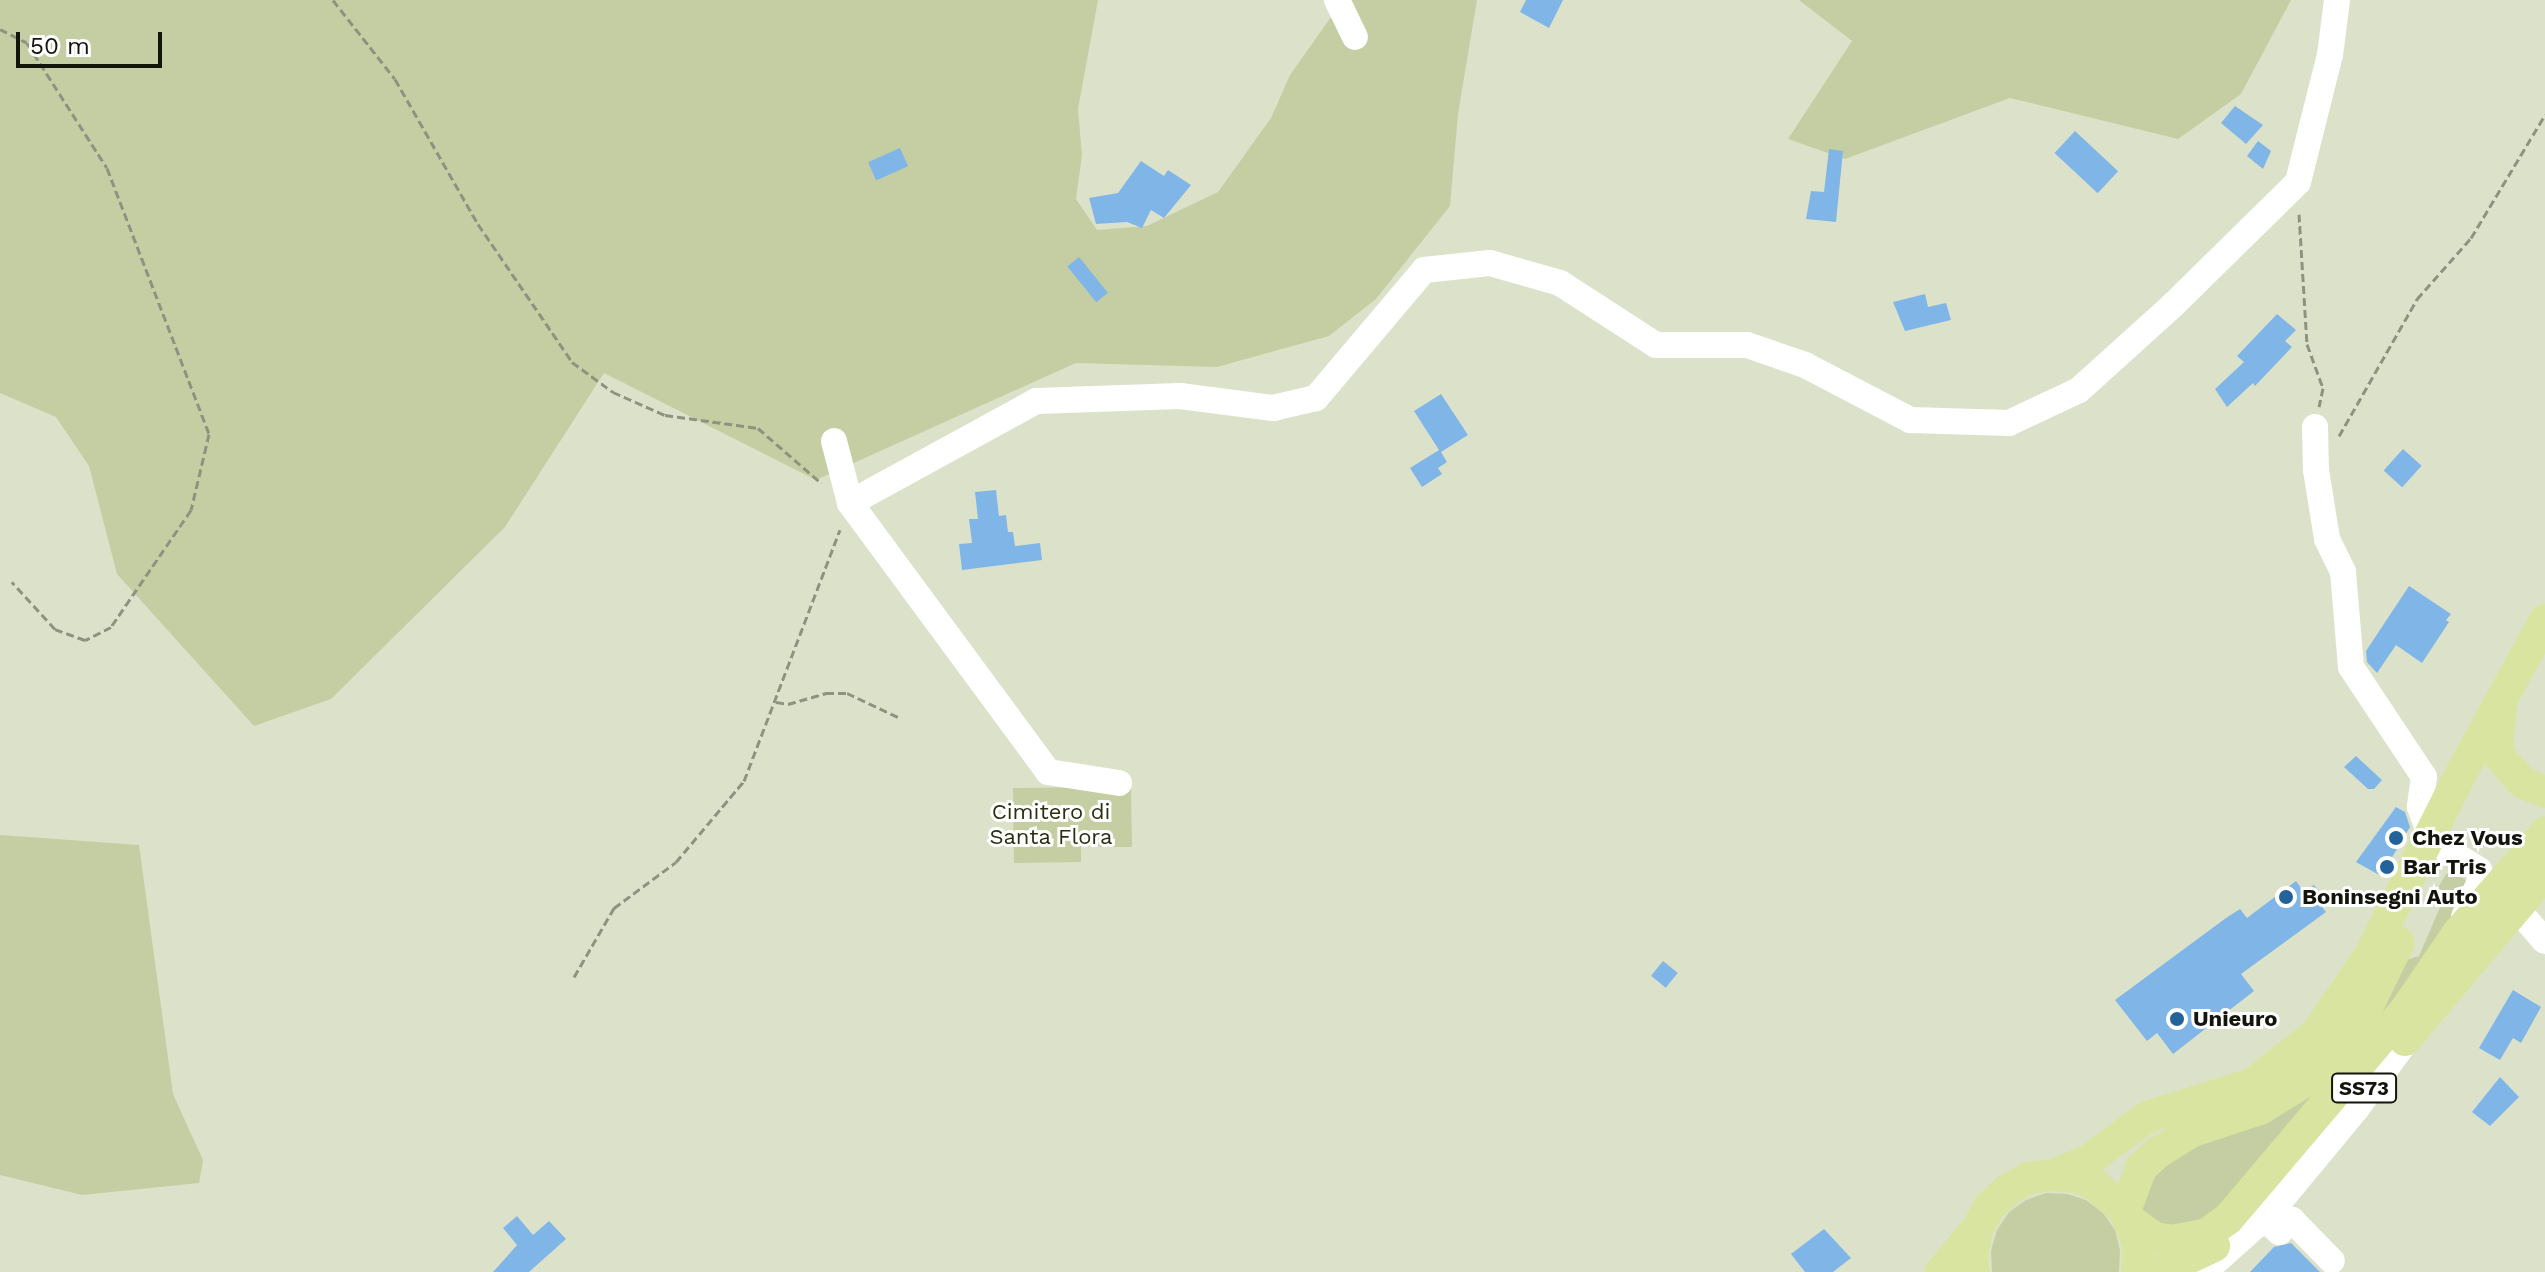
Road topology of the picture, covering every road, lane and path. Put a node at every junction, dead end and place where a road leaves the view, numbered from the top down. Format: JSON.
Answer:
{"nodes":[{"id":1,"x":333,"y":0,"type":"edge"},
{"id":2,"x":1337,"y":0,"type":"edge"},
{"id":3,"x":2337,"y":0,"type":"edge"},
{"id":4,"x":0,"y":29,"type":"edge"},
{"id":5,"x":1355,"y":37,"type":"dead end"},
{"id":6,"x":2545,"y":115,"type":"edge"},
{"id":7,"x":2298,"y":182,"type":"junction"},
{"id":8,"x":2315,"y":427,"type":"junction"},
{"id":9,"x":834,"y":441,"type":"dead end"},
{"id":10,"x":850,"y":503,"type":"junction"},
{"id":11,"x":12,"y":582,"type":"dead end"},
{"id":12,"x":2545,"y":620,"type":"edge"},
{"id":13,"x":2503,"y":700,"type":"junction"},
{"id":14,"x":776,"y":702,"type":"junction"},
{"id":15,"x":900,"y":718,"type":"dead end"},
{"id":16,"x":1119,"y":783,"type":"dead end"},
{"id":17,"x":2545,"y":792,"type":"edge"},
{"id":18,"x":2545,"y":833,"type":"edge"},
{"id":19,"x":2437,"y":841,"type":"junction"},
{"id":20,"x":2545,"y":857,"type":"edge"},
{"id":21,"x":2545,"y":874,"type":"edge"},
{"id":22,"x":2523,"y":916,"type":"dead end"},
{"id":23,"x":2458,"y":933,"type":"junction"},
{"id":24,"x":2390,"y":939,"type":"junction"},
{"id":25,"x":2545,"y":941,"type":"edge"},
{"id":26,"x":574,"y":977,"type":"dead end"},
{"id":27,"x":2410,"y":1020,"type":"junction"},
{"id":28,"x":2054,"y":1175,"type":"junction"},
{"id":29,"x":2128,"y":1216,"type":"junction"},
{"id":30,"x":2264,"y":1218,"type":"junction"},
{"id":31,"x":1977,"y":1229,"type":"junction"},
{"id":32,"x":2337,"y":1268,"type":"edge"},
{"id":33,"x":1941,"y":1272,"type":"edge"},
{"id":34,"x":1974,"y":1272,"type":"edge"},
{"id":35,"x":2137,"y":1272,"type":"edge"},
{"id":36,"x":2159,"y":1272,"type":"edge"},
{"id":37,"x":2204,"y":1272,"type":"edge"}],
"edges":[{"from":1,"to":10,"type":"path"},
{"from":2,"to":5,"type":"street"},
{"from":3,"to":7,"type":"street"},
{"from":4,"to":11,"type":"path"},
{"from":6,"to":8,"type":"path"},
{"from":7,"to":8,"type":"path"},
{"from":7,"to":10,"type":"street"},
{"from":8,"to":19,"type":"street"},
{"from":9,"to":10,"type":"street"},
{"from":10,"to":14,"type":"path"},
{"from":10,"to":16,"type":"street"},
{"from":12,"to":13,"type":"main road"},
{"from":13,"to":17,"type":"main road"},
{"from":13,"to":19,"type":"main road"},
{"from":14,"to":15,"type":"path"},
{"from":14,"to":26,"type":"path"},
{"from":18,"to":23,"type":"main road","number":"SS73"},
{"from":19,"to":23,"type":"street"},
{"from":19,"to":24,"type":"main road"},
{"from":20,"to":27,"type":"main road"},
{"from":21,"to":27,"type":"main road","number":"SS73"},
{"from":22,"to":25,"type":"street"},
{"from":23,"to":27,"type":"main road","number":"SS73"},
{"from":24,"to":28,"type":"main road"},
{"from":24,"to":29,"type":"main road"},
{"from":27,"to":29,"type":"main road","number":"SS73"},
{"from":27,"to":30,"type":"street"},
{"from":27,"to":36,"type":"main road","number":"SS73"},
{"from":28,"to":29,"type":"main road","number":"SS73"},
{"from":28,"to":31,"type":"main road","number":"SS73"},
{"from":29,"to":35,"type":"main road"},
{"from":30,"to":32,"type":"street"},
{"from":30,"to":37,"type":"street"},
{"from":31,"to":33,"type":"main road","number":"SS73"},
{"from":31,"to":34,"type":"main road"}]}
